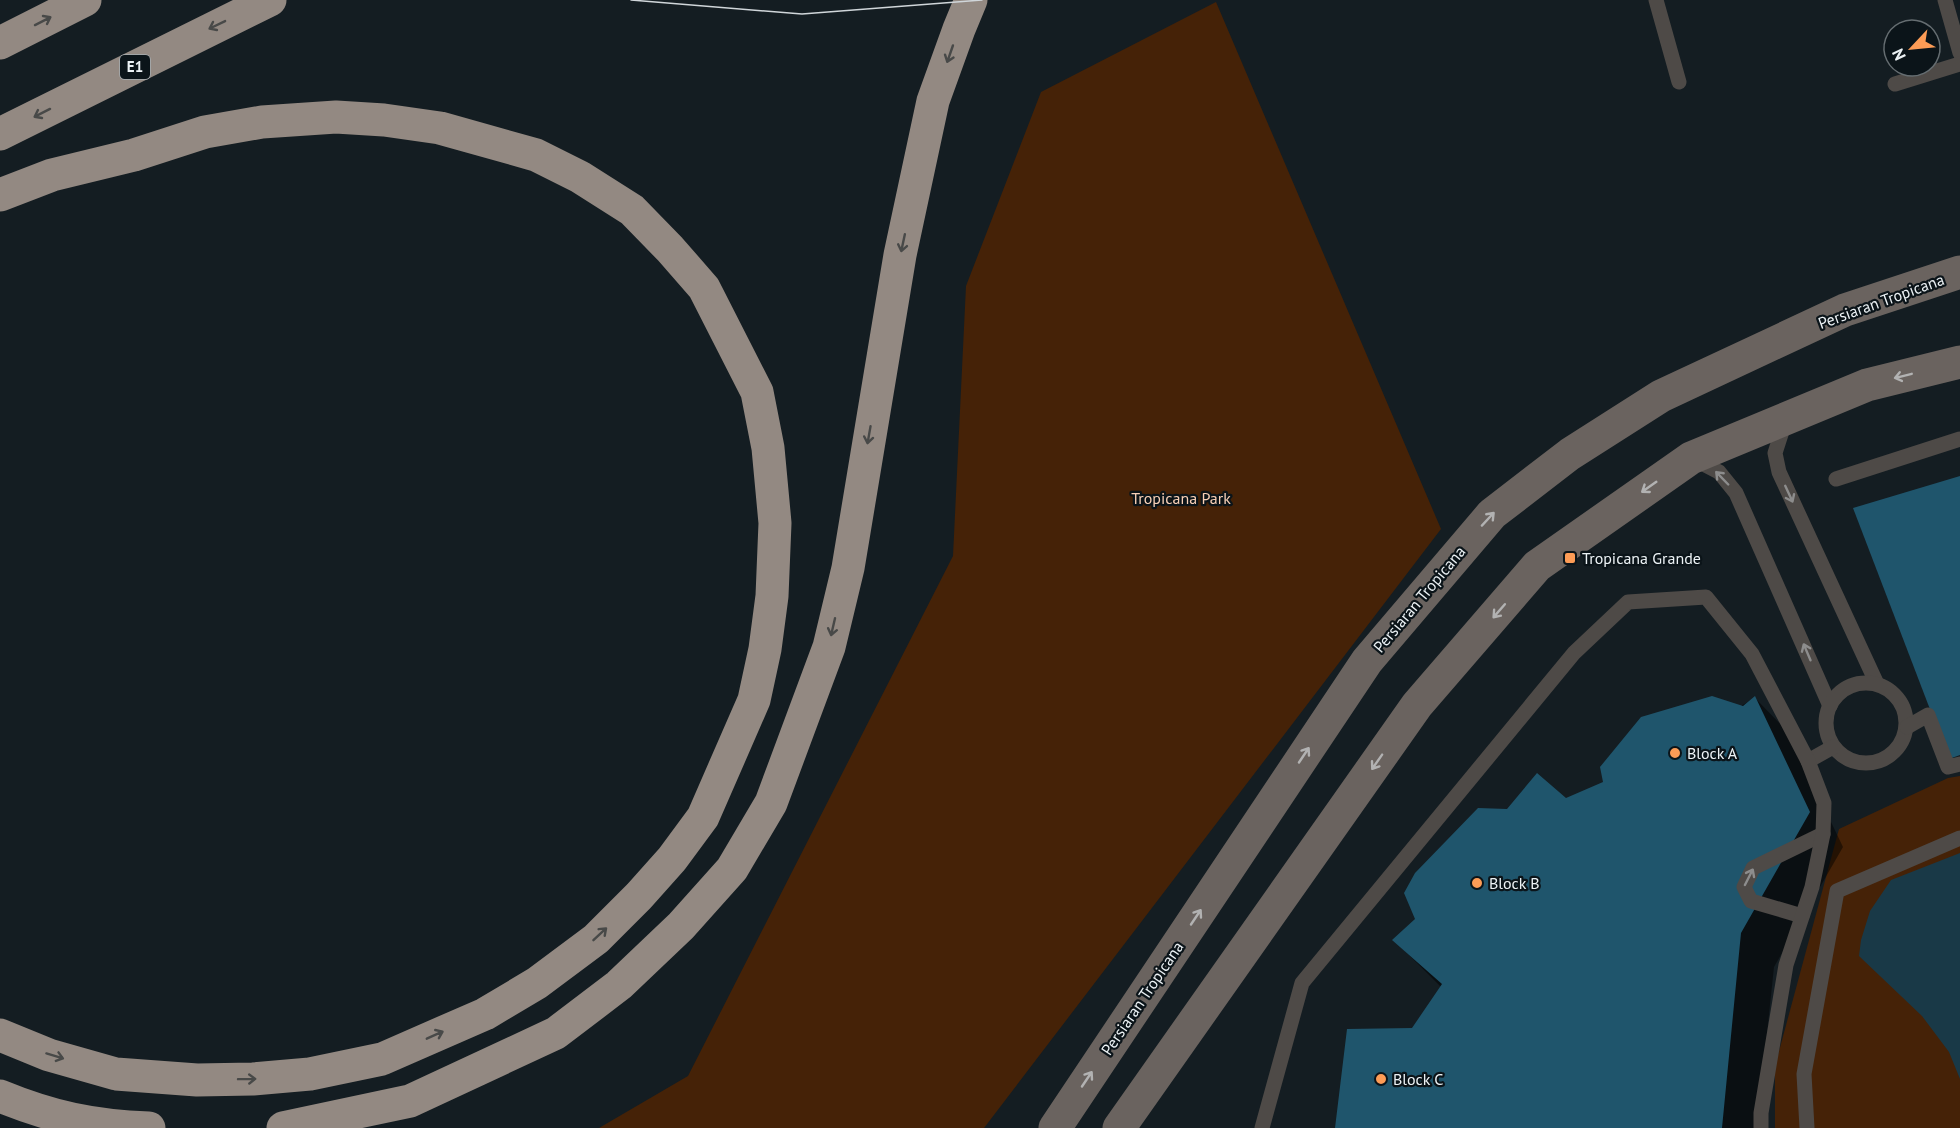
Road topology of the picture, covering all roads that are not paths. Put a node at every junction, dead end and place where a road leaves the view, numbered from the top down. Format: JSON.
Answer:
{"nodes":[{"id":1,"x":85,"y":0,"type":"edge"},
{"id":2,"x":270,"y":0,"type":"edge"},
{"id":3,"x":971,"y":0,"type":"edge"},
{"id":4,"x":1656,"y":0,"type":"edge"},
{"id":5,"x":1945,"y":0,"type":"edge"},
{"id":6,"x":0,"y":43,"type":"edge"},
{"id":7,"x":1960,"y":53,"type":"edge"},
{"id":8,"x":1960,"y":64,"type":"edge"},
{"id":9,"x":1678,"y":82,"type":"dead end"},
{"id":10,"x":1895,"y":84,"type":"dead end"},
{"id":11,"x":0,"y":134,"type":"edge"},
{"id":12,"x":0,"y":195,"type":"edge"},
{"id":13,"x":1960,"y":272,"type":"edge"},
{"id":14,"x":1960,"y":363,"type":"edge"},
{"id":15,"x":1786,"y":419,"type":"junction"},
{"id":16,"x":1960,"y":439,"type":"edge"},
{"id":17,"x":1691,"y":458,"type":"junction"},
{"id":18,"x":1836,"y":479,"type":"dead end"},
{"id":19,"x":1877,"y":684,"type":"junction"},
{"id":20,"x":1830,"y":706,"type":"junction"},
{"id":21,"x":1907,"y":727,"type":"junction"},
{"id":22,"x":1833,"y":747,"type":"junction"},
{"id":23,"x":1808,"y":761,"type":"junction"},
{"id":24,"x":1960,"y":764,"type":"edge"},
{"id":25,"x":1823,"y":834,"type":"junction"},
{"id":26,"x":1960,"y":838,"type":"edge"},
{"id":27,"x":1802,"y":916,"type":"junction"},
{"id":28,"x":0,"y":1035,"type":"edge"},
{"id":29,"x":0,"y":1096,"type":"edge"},
{"id":30,"x":149,"y":1128,"type":"edge"},
{"id":31,"x":283,"y":1128,"type":"edge"},
{"id":32,"x":1055,"y":1128,"type":"edge"},
{"id":33,"x":1119,"y":1128,"type":"edge"},
{"id":34,"x":1262,"y":1128,"type":"edge"},
{"id":35,"x":1761,"y":1128,"type":"edge"},
{"id":36,"x":1807,"y":1128,"type":"edge"}],
"edges":[{"from":6,"to":1,"type":"highway","one_way":true},
{"from":2,"to":11,"type":"highway","number":"E1","one_way":true},
{"from":3,"to":31,"type":"highway","one_way":true},
{"from":4,"to":9,"type":"lane"},
{"from":5,"to":7,"type":"lane"},
{"from":8,"to":10,"type":"lane"},
{"from":28,"to":12,"type":"highway","one_way":true},
{"from":32,"to":13,"type":"main road","name":"Persiaran Tropicana","one_way":true},
{"from":14,"to":15,"type":"main road","one_way":true},
{"from":15,"to":17,"type":"main road"},
{"from":15,"to":19,"type":"lane","one_way":true},
{"from":16,"to":18,"type":"lane"},
{"from":20,"to":17,"type":"lane","one_way":true},
{"from":17,"to":33,"type":"main road","one_way":true},
{"from":19,"to":20,"type":"lane"},
{"from":19,"to":21,"type":"lane"},
{"from":20,"to":22,"type":"lane"},
{"from":21,"to":22,"type":"lane"},
{"from":21,"to":24,"type":"lane"},
{"from":22,"to":23,"type":"lane"},
{"from":23,"to":25,"type":"lane"},
{"from":23,"to":34,"type":"lane"},
{"from":25,"to":27,"type":"lane"},
{"from":27,"to":25,"type":"lane","one_way":true},
{"from":26,"to":36,"type":"lane"},
{"from":27,"to":35,"type":"lane"},
{"from":29,"to":30,"type":"highway"}]}
